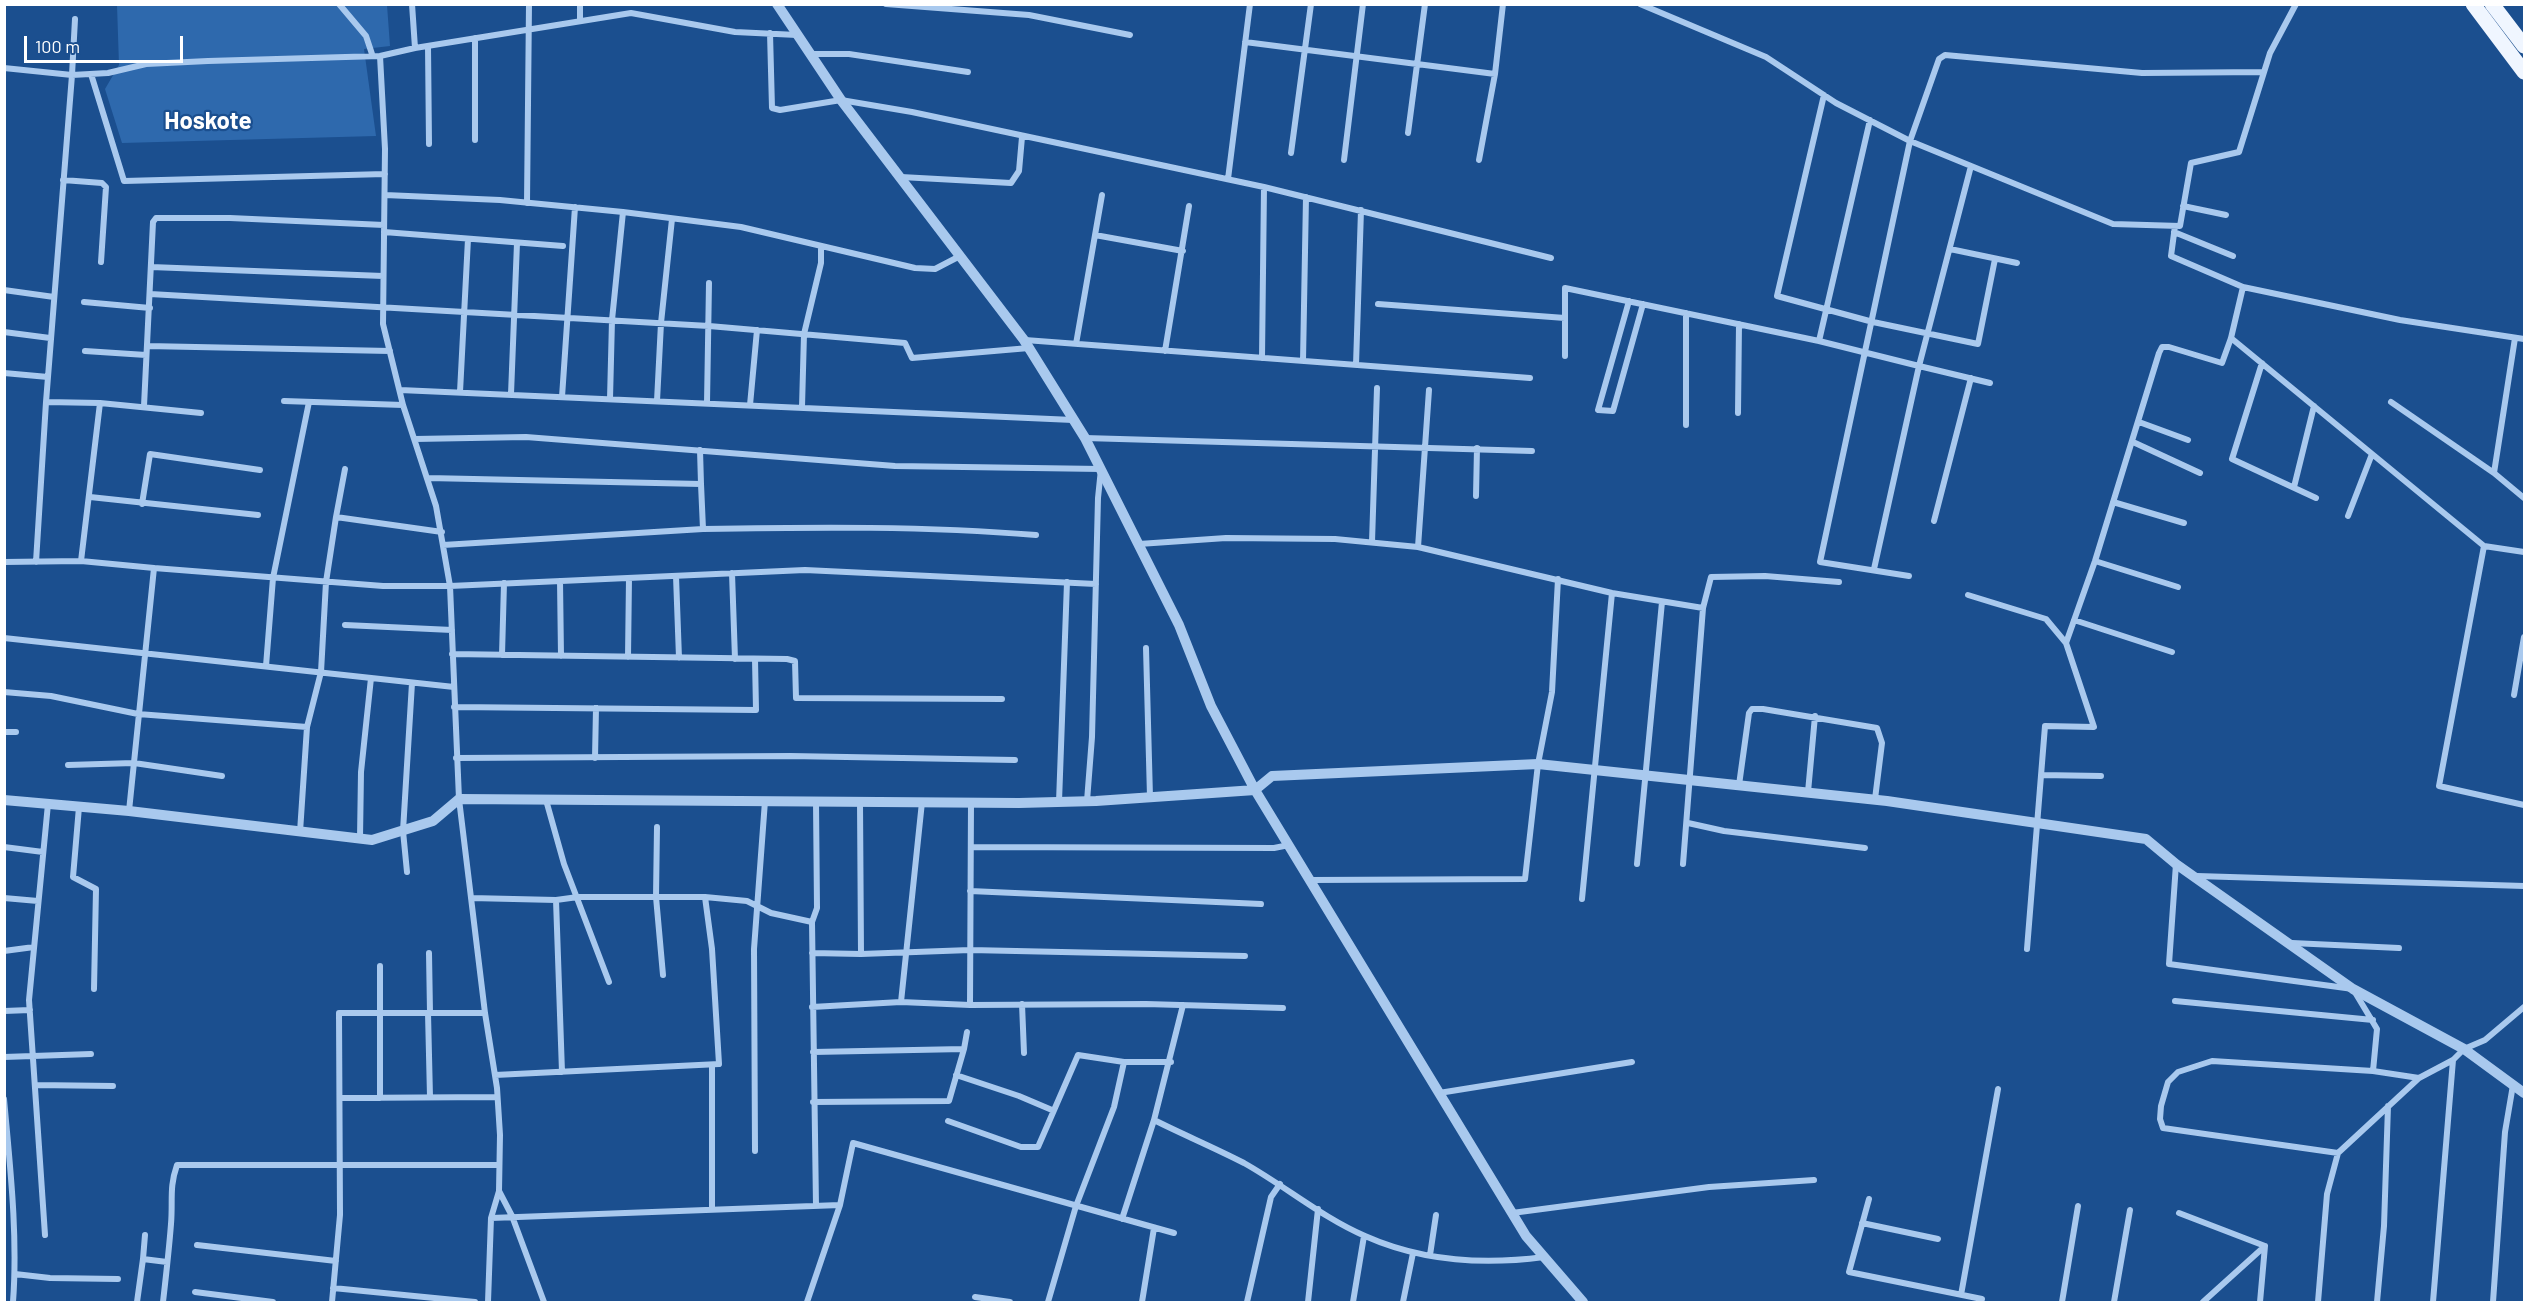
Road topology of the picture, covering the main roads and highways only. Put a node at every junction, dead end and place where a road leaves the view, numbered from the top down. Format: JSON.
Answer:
{"nodes":[{"id":1,"x":2473,"y":4,"type":"edge"},
{"id":2,"x":2492,"y":4,"type":"edge"},
{"id":3,"x":2524,"y":46,"type":"edge"},
{"id":4,"x":2524,"y":72,"type":"edge"}],
"edges":[{"from":1,"to":4,"type":"main road"},
{"from":2,"to":3,"type":"main road"}]}
